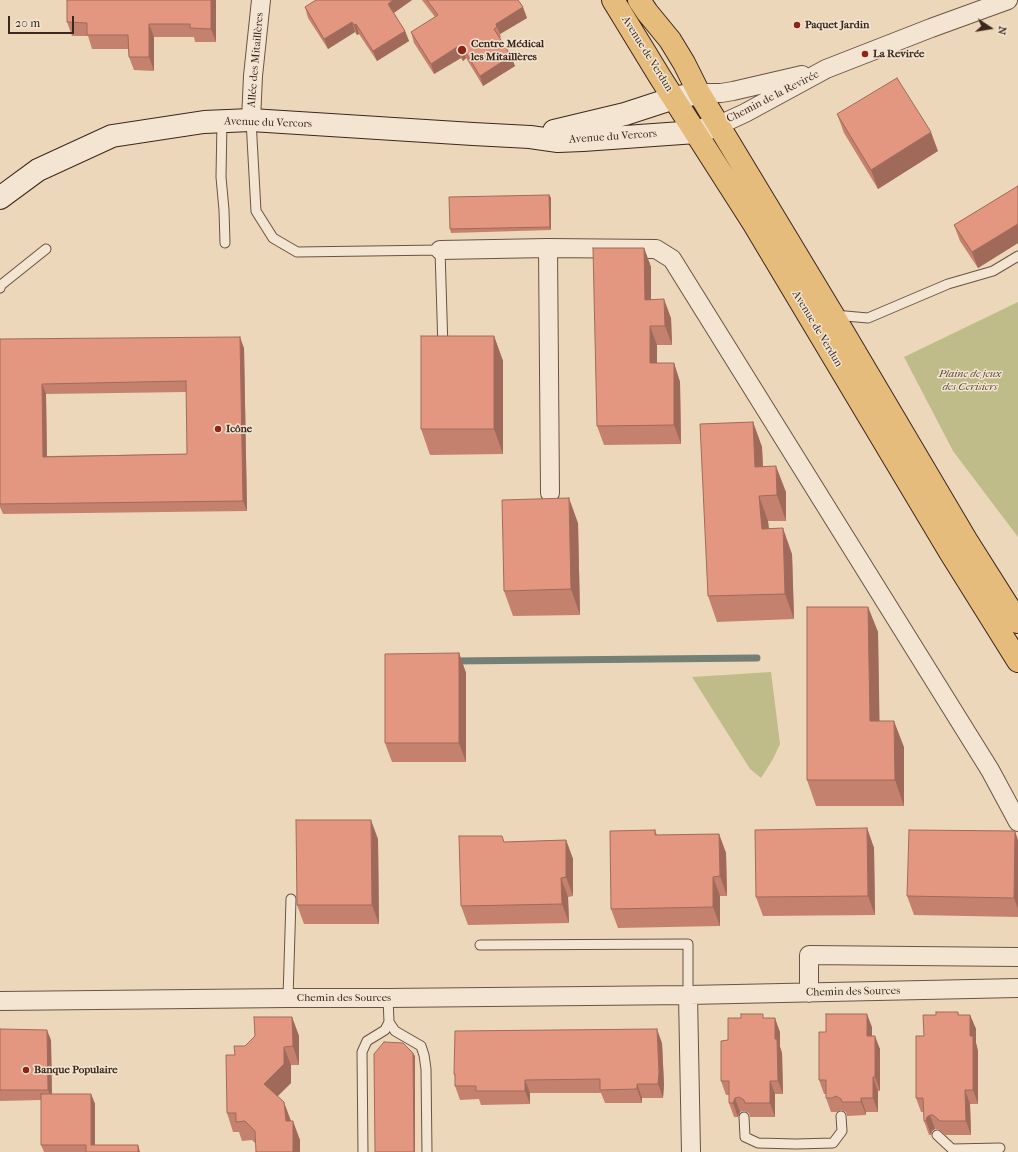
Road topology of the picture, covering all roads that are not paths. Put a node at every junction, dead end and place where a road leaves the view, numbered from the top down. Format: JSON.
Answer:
{"nodes":[{"id":1,"x":261,"y":0,"type":"edge"},
{"id":2,"x":613,"y":0,"type":"edge"},
{"id":3,"x":638,"y":0,"type":"edge"},
{"id":4,"x":1008,"y":0,"type":"edge"},
{"id":5,"x":826,"y":69,"type":"junction"},
{"id":6,"x":699,"y":93,"type":"junction"},
{"id":7,"x":674,"y":98,"type":"junction"},
{"id":8,"x":250,"y":120,"type":"junction"},
{"id":9,"x":222,"y":121,"type":"junction"},
{"id":10,"x":719,"y":125,"type":"junction"},
{"id":11,"x":696,"y":132,"type":"junction"},
{"id":12,"x":530,"y":137,"type":"junction"},
{"id":13,"x":0,"y":198,"type":"edge"},
{"id":14,"x":225,"y":243,"type":"dead end"},
{"id":15,"x":548,"y":248,"type":"junction"},
{"id":16,"x":46,"y":249,"type":"dead end"},
{"id":17,"x":440,"y":250,"type":"junction"},
{"id":18,"x":1018,"y":256,"type":"edge"},
{"id":19,"x":0,"y":288,"type":"edge"},
{"id":20,"x":834,"y":315,"type":"junction"},
{"id":21,"x":443,"y":352,"type":"edge"},
{"id":22,"x":550,"y":493,"type":"dead end"},
{"id":23,"x":1018,"y":622,"type":"edge"},
{"id":24,"x":1018,"y":661,"type":"edge"},
{"id":25,"x":1018,"y":822,"type":"edge"},
{"id":26,"x":291,"y":899,"type":"dead end"},
{"id":27,"x":480,"y":945,"type":"dead end"},
{"id":28,"x":1018,"y":957,"type":"edge"},
{"id":29,"x":1018,"y":988,"type":"edge"},
{"id":30,"x":809,"y":993,"type":"junction"},
{"id":31,"x":688,"y":995,"type":"junction"},
{"id":32,"x":288,"y":998,"type":"junction"},
{"id":33,"x":388,"y":998,"type":"junction"},
{"id":34,"x":0,"y":1001,"type":"edge"},
{"id":35,"x":389,"y":1022,"type":"junction"},
{"id":36,"x":841,"y":1116,"type":"edge"},
{"id":37,"x":744,"y":1117,"type":"edge"},
{"id":38,"x":937,"y":1135,"type":"edge"},
{"id":39,"x":1000,"y":1148,"type":"dead end"},
{"id":40,"x":363,"y":1152,"type":"edge"},
{"id":41,"x":427,"y":1152,"type":"edge"},
{"id":42,"x":691,"y":1152,"type":"edge"}],
"edges":[{"from":1,"to":8,"type":"street","name":"Allée des Mitaillères"},
{"from":2,"to":7,"type":"main road","name":"Avenue de Verdun"},
{"from":3,"to":6,"type":"main road","name":"Avenue de Verdun"},
{"from":4,"to":5,"type":"street","name":"Chemin de la Revirée"},
{"from":5,"to":6,"type":"street","name":"Chemin de la Revirée"},
{"from":5,"to":10,"type":"street","name":"Chemin de la Revirée"},
{"from":6,"to":7,"type":"street","name":"Avenue du Vercors"},
{"from":6,"to":10,"type":"main road","name":"Avenue de Verdun"},
{"from":7,"to":11,"type":"main road","name":"Avenue de Verdun"},
{"from":7,"to":12,"type":"street","name":"Avenue du Vercors"},
{"from":8,"to":9,"type":"street","name":"Avenue du Vercors"},
{"from":8,"to":12,"type":"street","name":"Avenue du Vercors"},
{"from":8,"to":17,"type":"lane"},
{"from":9,"to":13,"type":"street","name":"Avenue du Vercors"},
{"from":9,"to":14,"type":"lane"},
{"from":10,"to":11,"type":"street","name":"Avenue du Vercors"},
{"from":10,"to":20,"type":"main road","name":"Avenue de Verdun"},
{"from":11,"to":12,"type":"street","name":"Avenue du Vercors"},
{"from":11,"to":24,"type":"main road","name":"Avenue de Verdun"},
{"from":15,"to":17,"type":"street"},
{"from":15,"to":22,"type":"street"},
{"from":15,"to":25,"type":"street"},
{"from":16,"to":19,"type":"lane"},
{"from":17,"to":21,"type":"lane"},
{"from":18,"to":20,"type":"lane"},
{"from":20,"to":23,"type":"main road","name":"Avenue de Verdun"},
{"from":26,"to":32,"type":"lane"},
{"from":27,"to":31,"type":"lane"},
{"from":28,"to":30,"type":"street"},
{"from":29,"to":30,"type":"street","name":"Chemin des Sources"},
{"from":30,"to":31,"type":"street","name":"Chemin des Sources"},
{"from":31,"to":33,"type":"street","name":"Chemin des Sources"},
{"from":31,"to":42,"type":"street"},
{"from":32,"to":33,"type":"street","name":"Chemin des Sources"},
{"from":32,"to":34,"type":"street","name":"Chemin des Sources"},
{"from":33,"to":35,"type":"lane"},
{"from":35,"to":40,"type":"lane"},
{"from":35,"to":41,"type":"lane"},
{"from":36,"to":37,"type":"lane"},
{"from":38,"to":39,"type":"lane"}]}
